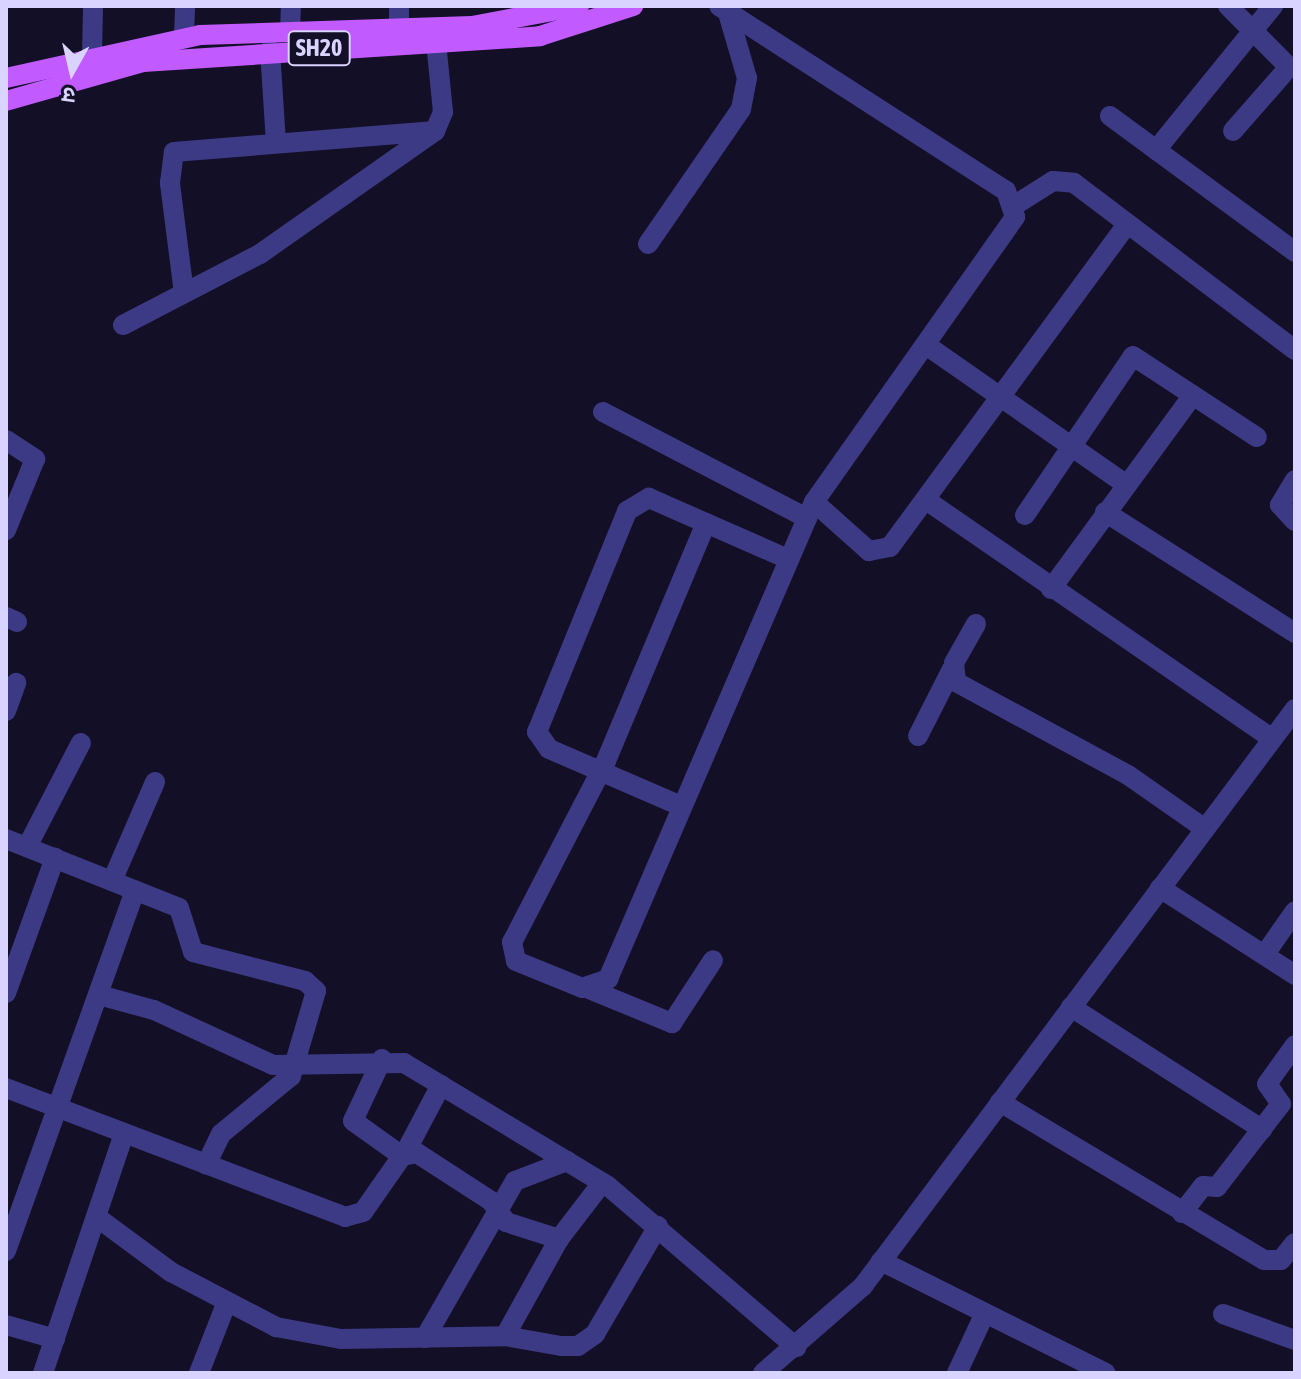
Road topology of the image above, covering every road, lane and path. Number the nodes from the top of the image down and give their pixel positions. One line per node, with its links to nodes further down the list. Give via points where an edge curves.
1 (93, 6): 17 (street)
2 (185, 6): 14 (street)
3 (291, 6): 13 (street)
4 (399, 6): 11 (street)
5 (579, 6): 10 (main road, SH20)
6 (633, 6): 15 (main road, SH20, via 540,36)
7 (1228, 6): 12 (street)
8 (1273, 6): 12 (street)
9 (724, 9): 25 (street, via 1006,191); 27 (street, via 747,78 741,109)
10 (503, 14): 11 (main road, SH20)
11 (399, 28): 13 (main road, SH20)
12 (1253, 28): 22 (street, via 1288,61 1289,72); 24 (street)
13 (290, 32): 14 (main road, SH20)
14 (184, 37): 17 (main road, SH20)
15 (436, 42): 16 (main road, SH20); 21 (street, via 443,112)
16 (270, 50): 19 (main road, SH20, via 143,62); 23 (street)
17 (92, 55): 18 (main road, SH20)
18 (6, 78)
19 (6, 101)
20 (1110, 116): 24 (street)
21 (435, 131): 23 (street); 29 (street, via 269,248)
22 (1233, 131)
23 (276, 143): 29 (street, via 171,155)
24 (1156, 150): 28 (street)
25 (1015, 205): 26 (street, via 1066,180); 31 (street, via 1012,224)
26 (1126, 226): 32 (street); 34 (street)
27 (648, 244)
28 (1295, 252)
29 (184, 293): 30 (street)
30 (123, 325)
31 (926, 345): 34 (street); 42 (street)
32 (1295, 350)
33 (1193, 395): 36 (street); 38 (street, via 1133,356); 40 (street)
34 (1001, 397): 38 (street); 41 (street)
35 (603, 412): 42 (street)
36 (1257, 437)
37 (6, 440): 47 (street, via 35,462)
38 (1070, 445): 40 (street); 44 (street)
39 (1295, 480): 45 (street, via 1280,505)
40 (1125, 484): 43 (street)
41 (926, 500): 42 (street, via 890,547 875,553); 49 (street)
42 (810, 510): 48 (street)
43 (1105, 512): 49 (street); 51 (street)
44 (1025, 515)
45 (1295, 521)
46 (706, 523): 48 (street); 59 (street); 59 (street, via 649,498 627,511 539,721 549,749)
47 (6, 530)
48 (788, 559): 61 (street)
49 (1051, 589): 57 (street)
50 (976, 624): 52 (street)
51 (1295, 633)
52 (952, 669): 56 (street); 62 (street, via 962,687 1128,775)
53 (16, 683): 55 (street)
54 (1295, 709): 57 (street)
55 (6, 711)
56 (918, 736)
57 (1272, 739): 62 (street)
58 (81, 743): 64 (street)
59 (598, 772): 61 (street); 73 (street, via 510,948 516,961)
60 (155, 782): 66 (street)
61 (681, 806): 73 (street, via 608,979)
62 (1205, 829): 67 (street)
63 (6, 839): 64 (street)
64 (27, 847): 65 (street)
65 (55, 858): 66 (street); 74 (street)
66 (112, 881): 68 (street)
67 (1160, 888): 70 (street); 76 (street)
68 (135, 890): 75 (street); 79 (street, via 184,912 193,952 314,987)
69 (1295, 911): 70 (street)
70 (1265, 954): 72 (street)
71 (713, 960): 73 (street, via 672,1023)
72 (1295, 975)
73 (589, 989)
74 (6, 993)
75 (99, 995): 79 (street, via 154,1010 264,1062); 83 (street)
76 (1071, 1007): 82 (street); 84 (street)
77 (1295, 1045): 84 (street, via 1268,1081 1282,1101)
78 (382, 1059): 79 (street); 80 (street, via 404,1063); 86 (street, via 353,1121)
79 (296, 1065): 88 (street, via 281,1090 216,1138)
80 (441, 1085): 86 (street); 87 (street)
81 (6, 1088): 83 (street)
82 (1000, 1102): 91 (street); 97 (street)
83 (60, 1109): 85 (street); 96 (street)
84 (1262, 1129): 91 (street, via 1217,1187 1203,1186)
85 (124, 1134): 88 (street); 92 (street)
86 (404, 1154): 88 (street, via 363,1212 352,1218); 90 (street, via 417,1153)
87 (567, 1161): 89 (street); 90 (street, via 518,1178)
88 (206, 1165)
89 (602, 1183): 93 (street); 94 (street)
90 (498, 1211): 94 (street, via 517,1229); 103 (street)
91 (1182, 1213): 95 (street, via 1272,1262)
92 (98, 1218): 98 (street); 104 (street)
93 (658, 1226): 102 (street, via 588,1342 561,1346); 106 (street)
94 (559, 1239): 102 (street)
95 (1295, 1243)
96 (6, 1251)
97 (881, 1261): 99 (street); 106 (street)
98 (226, 1304): 103 (street, via 307,1335); 109 (street)
99 (985, 1313): 107 (street); 111 (street)
100 (1223, 1314): 105 (street)
101 (6, 1325): 104 (street)
102 (505, 1336): 103 (street)
103 (425, 1338)
104 (55, 1339): 108 (street)
105 (1295, 1340)
106 (796, 1347): 110 (street)
107 (1070, 1365): 112 (street)
108 (43, 1373)
109 (199, 1373)
110 (763, 1373)
111 (957, 1373)
112 (1106, 1373)

